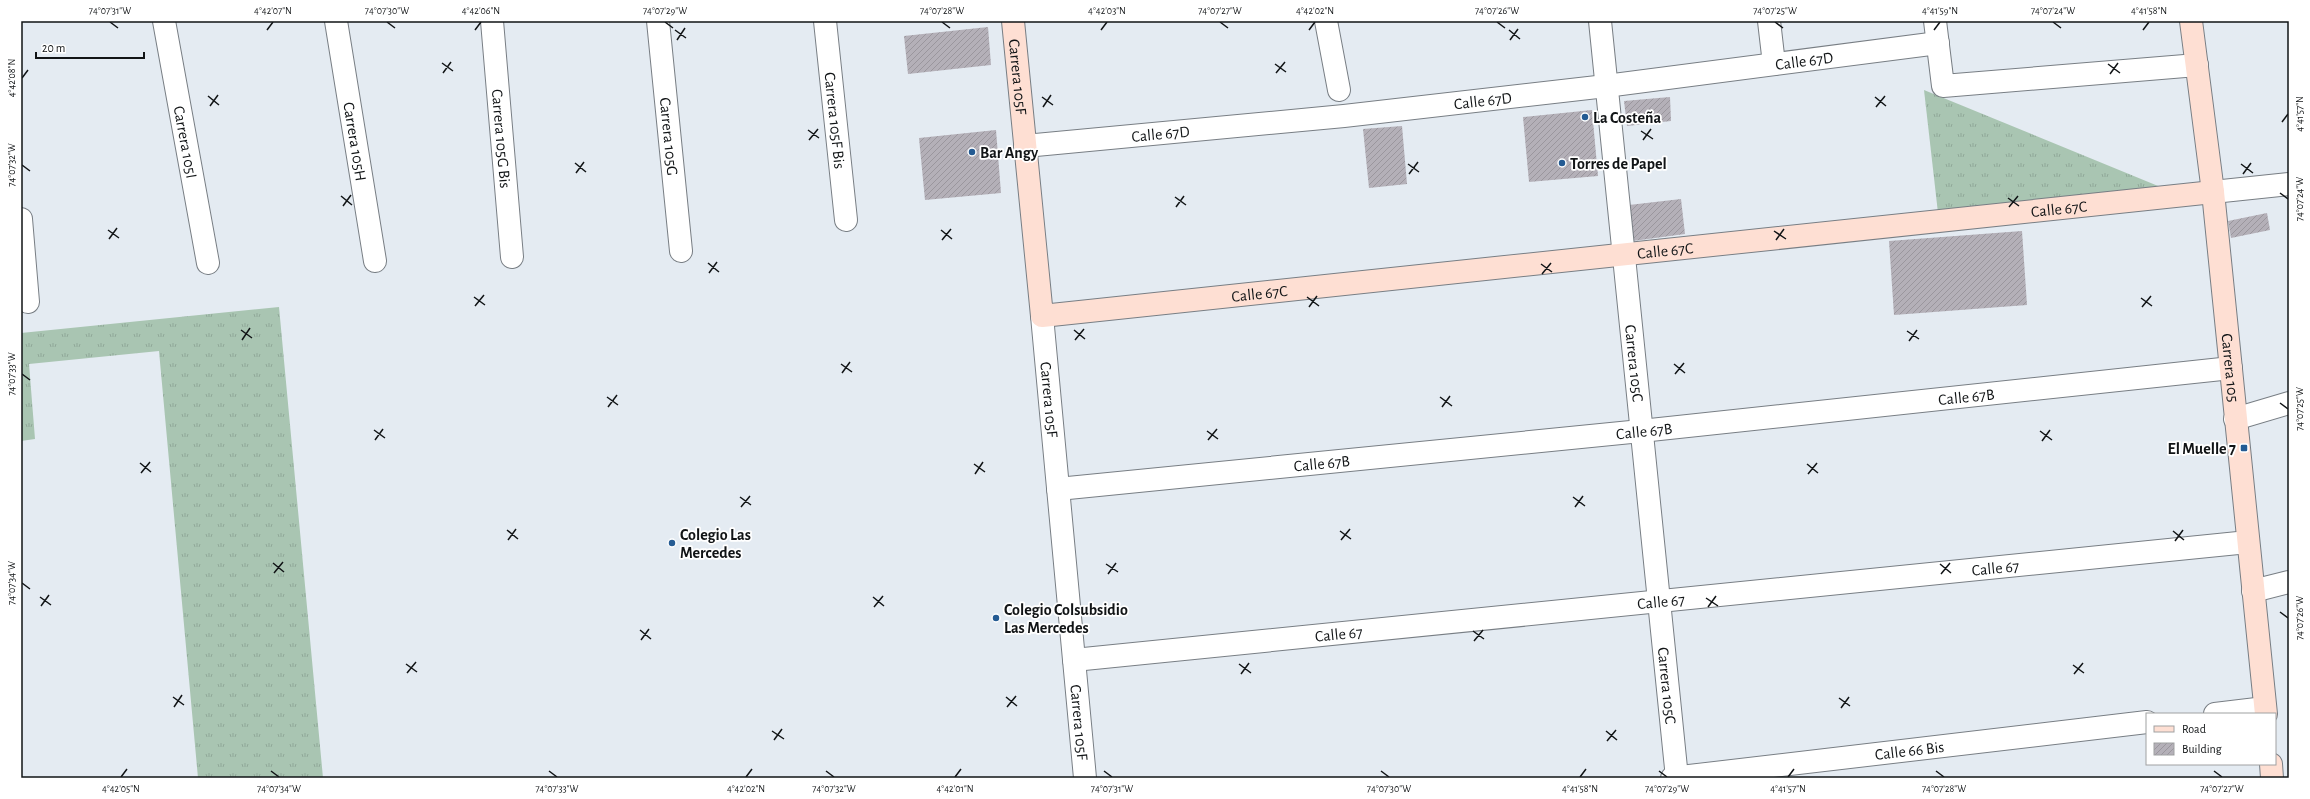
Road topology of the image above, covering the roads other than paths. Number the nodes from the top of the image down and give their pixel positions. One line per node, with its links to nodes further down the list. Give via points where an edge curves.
1 (164, 21): 26 (street, Carrera 105I)
2 (336, 21): 25 (street, Carrera 105H)
3 (492, 21): 24 (street, Carrera 105G Bis)
4 (658, 21): 22 (street, Carrera 105G)
5 (825, 21): 21 (street, Carrera 105F Bis)
6 (1013, 21): 17 (street, Carrera 105F)
7 (1326, 21): 16 (street)
8 (1600, 21): 15 (street, Carrera 105C)
9 (1769, 21): 13 (street)
10 (1936, 21): 12 (street)
11 (2191, 21): 14 (street, Carrera 105)
12 (1938, 43): 13 (street, Calle 67D); 14 (street, via 1943,86)
13 (1774, 64): 15 (street, Calle 67D)
14 (2197, 65): 19 (street, Carrera 105)
15 (1606, 86): 17 (street, Calle 67D, via 1344,116); 23 (street, Carrera 105C)
16 (1339, 90)
17 (1026, 146): 28 (street, Carrera 105F)
18 (2289, 184): 19 (street, Calle 67C)
19 (2213, 192): 23 (street, Calle 67C); 29 (street, Carrera 105)
20 (21, 219): 27 (street)
21 (846, 220)
22 (681, 251)
23 (1623, 255): 28 (street, Calle 67C); 32 (street, Carrera 105C)
24 (512, 257)
25 (375, 261)
26 (208, 263)
27 (28, 302)
28 (1042, 316): 33 (street, Carrera 105F)
29 (2231, 368): 31 (street, Carrera 105); 32 (street, Calle 67B)
30 (2289, 403): 31 (street)
31 (2235, 418): 34 (street, Carrera 105)
32 (1642, 431): 33 (street, Calle 67B); 37 (street, Carrera 105C)
33 (1058, 489): 38 (street, Carrera 105F)
34 (2248, 542): 36 (street, Carrera 105); 37 (street, Calle 67)
35 (2289, 582): 36 (street)
36 (2253, 591): 39 (street, Carrera 105)
37 (1659, 600): 38 (street, Calle 67); 45 (street, Carrera 105C)
38 (1074, 660): 43 (street, Carrera 105F)
39 (2265, 711): 40 (street)
40 (2231, 713)
41 (2146, 722): 45 (street, Calle 66 Bis)
42 (2271, 765): 46 (street)
43 (1085, 778)
44 (1672, 778): 45 (street, Calle 66 Bis)
45 (1677, 778)
46 (2272, 778)

